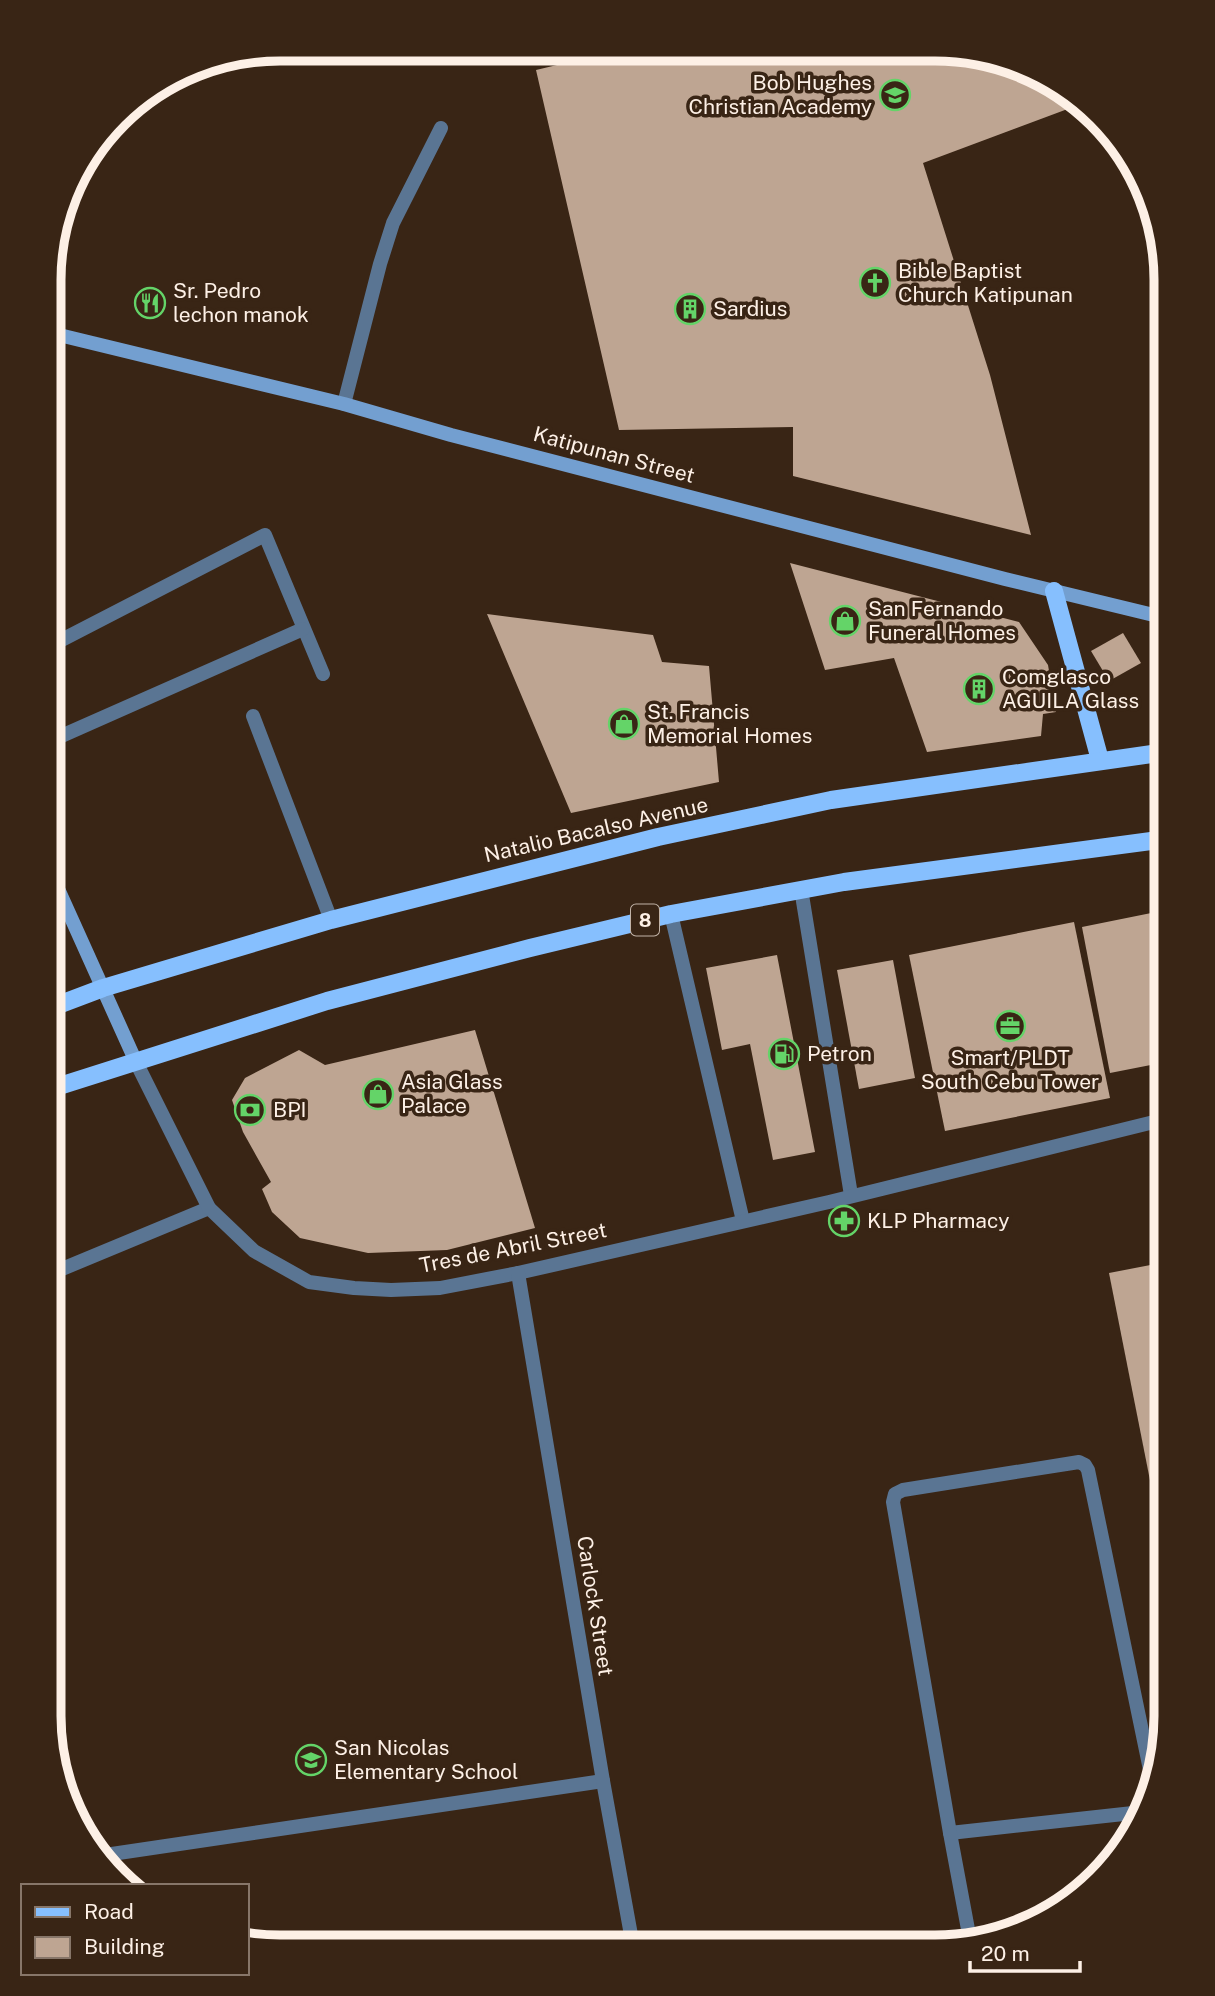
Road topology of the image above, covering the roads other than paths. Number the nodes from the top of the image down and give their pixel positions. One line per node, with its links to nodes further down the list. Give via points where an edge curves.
1 (441, 128): 3 (street, via 393,223)
2 (61, 335): 3 (main road, Katipunan Street)
3 (344, 404): 4 (main road, Katipunan Street)
4 (1054, 590): 5 (main road, Katipunan Street); 12 (main road)
5 (1154, 615)
6 (303, 629): 7 (street, via 265,535); 8 (street); 10 (street)
7 (61, 640)
8 (323, 674)
9 (253, 716): 17 (street)
10 (61, 736)
11 (1154, 753): 12 (main road, Natalio Bacalso Avenue)
12 (1100, 760): 17 (main road, Natalio Bacalso Avenue, via 831,800 658,837)
13 (1154, 841): 14 (main road, 8)
14 (801, 889): 16 (main road, 8); 23 (street)
15 (61, 896): 18 (main road, Tres de Abril Street)
16 (671, 914): 20 (main road, 8, via 327,1001); 25 (street)
17 (331, 920): 18 (main road, Natalio Bacalso Avenue)
18 (103, 988): 19 (main road, Natalio Bacalso Avenue); 20 (main road, Tres de Abril Street)
19 (61, 1003)
20 (136, 1062): 21 (main road, 8); 24 (street, Tres de Abril Street)
21 (61, 1086)
22 (1153, 1122): 23 (street, Tres de Abril Street)
23 (851, 1195): 25 (street, Tres de Abril Street)
24 (209, 1208): 26 (street); 27 (street, Tres de Abril Street, via 254,1251 309,1282 367,1289 428,1288)
25 (743, 1220): 27 (street, Tres de Abril Street)
26 (61, 1269)
27 (518, 1273): 29 (street, Carlock Street)
28 (1149, 1763): 31 (street, via 1085,1465 1079,1462 903,1490 895,1494 893,1502)
29 (603, 1781): 32 (street); 34 (street, Carlock Street)
30 (1130, 1813): 31 (street)
31 (950, 1833): 33 (street)
32 (110, 1854)
33 (969, 1932)
34 (631, 1935)

